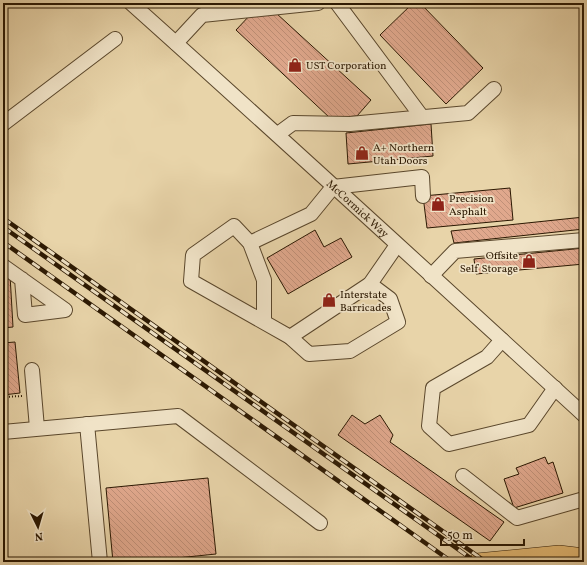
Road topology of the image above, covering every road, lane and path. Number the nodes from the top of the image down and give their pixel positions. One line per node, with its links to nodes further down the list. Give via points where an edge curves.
1 (318, 3): 5 (street, via 202,15)
2 (337, 3): 7 (street)
3 (138, 5): 5 (street, McCormick Way)
4 (115, 39): 8 (street)
5 (176, 43): 9 (street, McCormick Way)
6 (494, 89): 7 (street, via 468,113)
7 (422, 117): 9 (street, via 350,124 292,123)
8 (3, 124)
9 (278, 134): 10 (street, McCormick Way)
10 (334, 187): 11 (street, via 422,177); 13 (street, via 311,214); 14 (street, McCormick Way)
11 (423, 196)
12 (584, 240): 16 (street, via 455,251)
13 (250, 243): 19 (street, via 264,280); 19 (street, via 234,226 193,255 191,281)
14 (397, 245): 16 (street, McCormick Way); 18 (street)
15 (3, 266): 17 (street)
16 (431, 276): 21 (street, McCormick Way)
17 (22, 279)
18 (370, 284): 20 (street); 20 (street, via 390,299 398,322 350,351 309,354)
19 (264, 322): 20 (street)
20 (290, 337)
21 (502, 340): 23 (street, McCormick Way); 23 (street, via 487,357 433,388 429,426 449,444 529,425)
22 (32, 370): 28 (street)
23 (555, 388): 26 (street, McCormick Way)
24 (24, 396): 25 (path)
25 (3, 398)
26 (584, 415)
27 (87, 424): 28 (street); 32 (street, via 178,416); 34 (street)
28 (37, 428): 29 (street)
29 (3, 432)
30 (463, 476): 31 (street, via 517,518)
31 (584, 499)
32 (320, 523)
33 (584, 557): 35 (main road, via 559,554)
34 (100, 562)
35 (477, 562)

